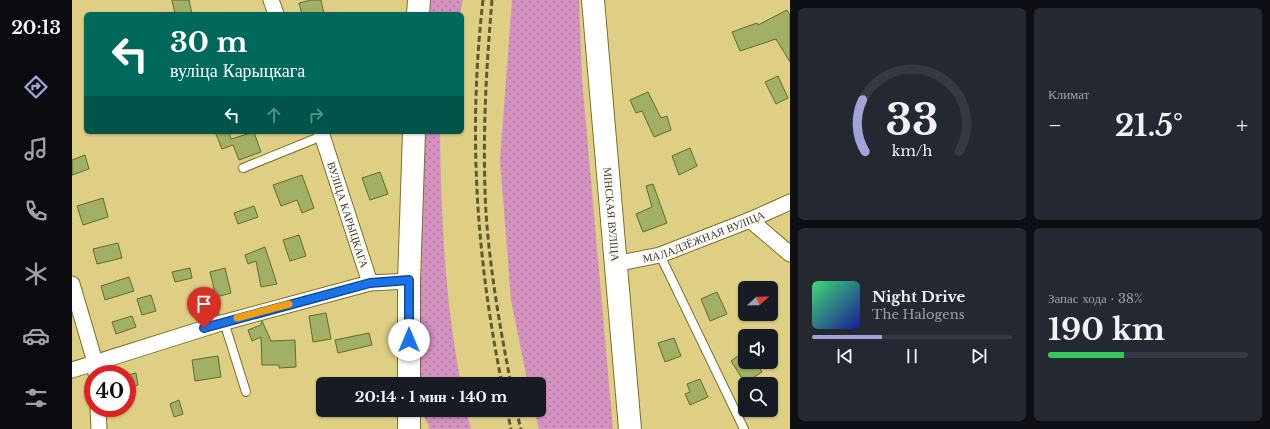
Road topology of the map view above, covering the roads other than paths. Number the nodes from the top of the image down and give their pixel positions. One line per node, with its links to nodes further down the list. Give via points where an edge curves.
1 (271, 0): 4 (street)
2 (419, 0): 5 (street)
3 (593, 0): 13 (street, МІНСКАЯ ВУЛІЦА)
4 (275, 12)
5 (418, 12)
6 (322, 134): 8 (lane); 15 (street, ВУЛІЦА КАРЫЦКАГА)
7 (414, 134): 14 (street)
8 (243, 168)
9 (790, 202): 10 (street, МАЛАДЗЁЖНАЯ ВУЛІЦА)
10 (750, 220): 11 (street); 12 (street, МАЛАДЗЁЖНАЯ ВУЛІЦА)
11 (790, 254)
12 (660, 255): 13 (street, МАЛАДЗЁЖНАЯ ВУЛІЦА); 29 (lane)
13 (615, 264): 28 (street, МІНСКАЯ ВУЛІЦА)
14 (409, 280): 15 (street, ВУЛІЦА КАРЫЦКАГА); 22 (street)
15 (370, 283): 17 (street)
16 (72, 284): 18 (street)
17 (224, 322): 19 (street); 23 (lane)
18 (94, 365)
19 (103, 365)
20 (84, 369): 21 (street)
21 (72, 370)
22 (409, 377)
23 (246, 392)
24 (98, 417): 26 (street)
25 (409, 417): 27 (street)
26 (99, 429)
27 (409, 429)
28 (630, 429)
29 (744, 429)

